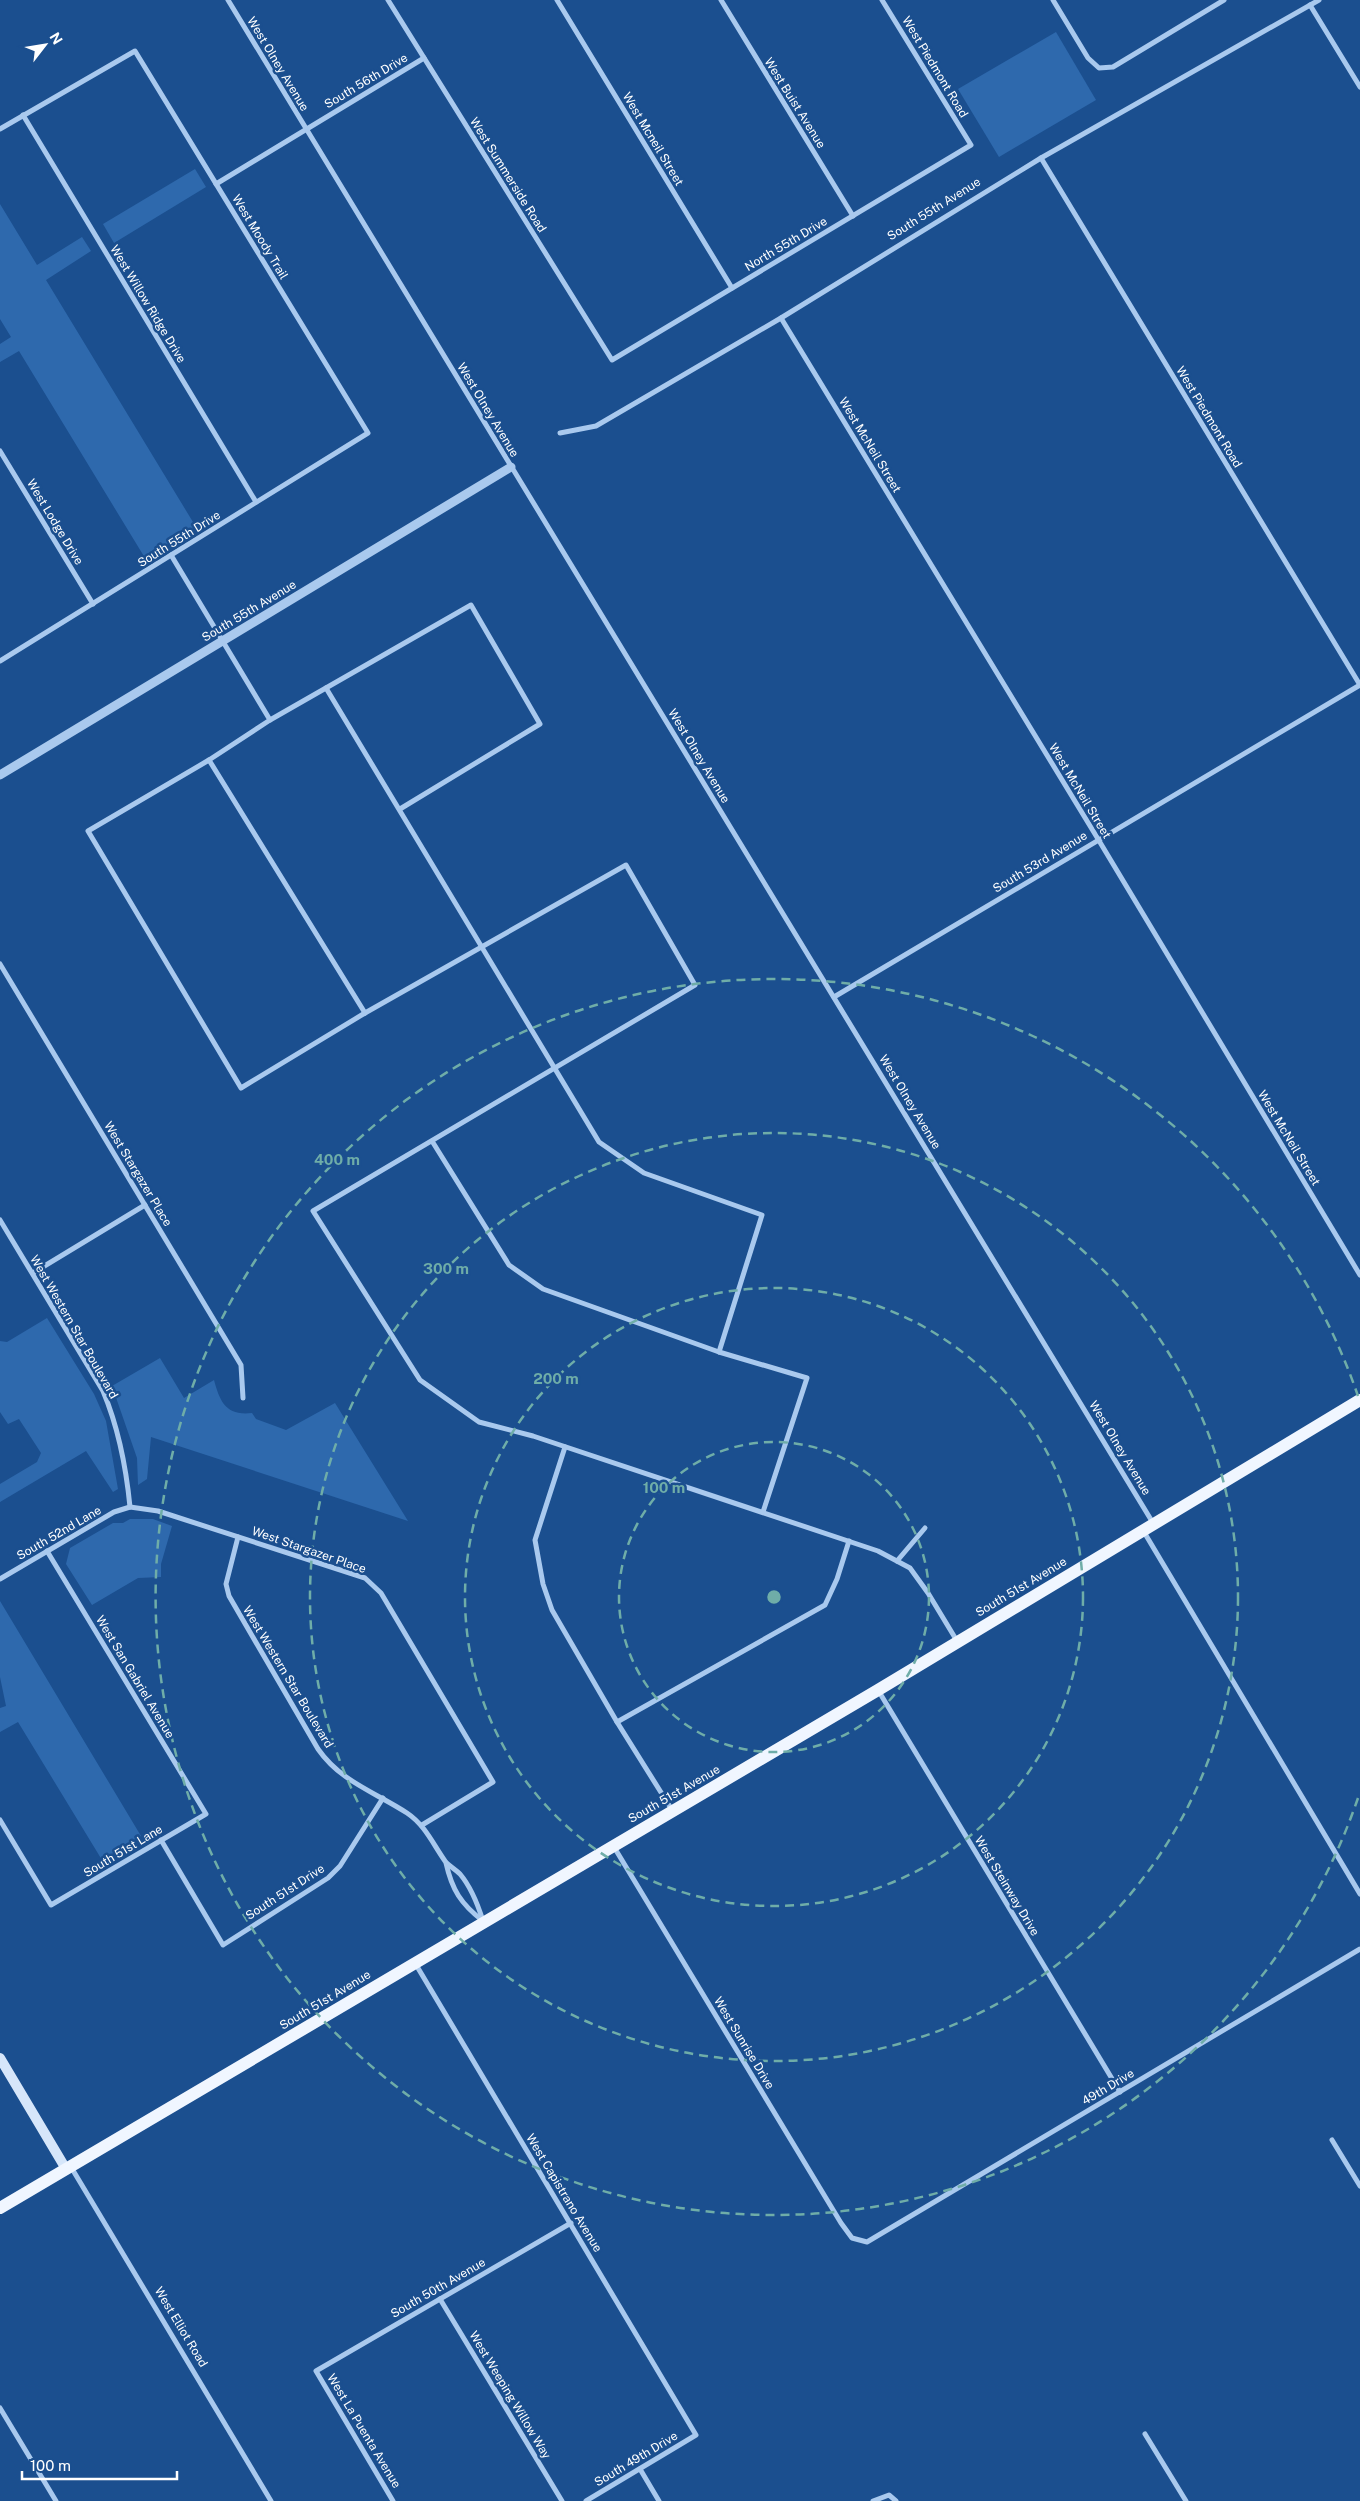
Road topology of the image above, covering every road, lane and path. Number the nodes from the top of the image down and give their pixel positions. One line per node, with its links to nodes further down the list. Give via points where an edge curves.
1 (228, 0): 14 (street, West Olney Avenue)
2 (388, 0): 10 (street, West Summerside Road)
3 (557, 0): 19 (street, West Mcneil Street)
4 (720, 0): 18 (street, West Buist Avenue)
5 (882, 0): 15 (street, West Piedmont Road)
6 (1053, 0): 7 (street, via 1088,58 1099,68 1113,67)
7 (1222, 0)
8 (1319, 0): 9 (street, South 55th Avenue)
9 (1310, 6): 11 (street); 16 (street, South 55th Avenue)
10 (424, 58): 14 (street, South 56th Drive); 21 (street, West Summerside Road)
11 (1360, 87)
12 (23, 116): 13 (street); 17 (street, West Moody Trail, via 135,51); 26 (street, West Willow Ridge Drive)
13 (0, 129)
14 (306, 130): 17 (street, South 56th Drive); 25 (street, West Olney Avenue)
15 (971, 145): 18 (street, North 55th Drive)
16 (1040, 158): 20 (street, South 55th Avenue); 31 (street, West Piedmont Road)
17 (216, 184): 23 (street, West Moody Trail)
18 (853, 216): 19 (street, North 55th Drive)
19 (732, 288): 21 (street, North 55th Drive)
20 (781, 318): 22 (street, South 55th Avenue, via 596,426); 37 (street, West McNeil Street)
21 (612, 360)
22 (560, 432)
23 (368, 433): 26 (street, South 55th Drive)
24 (0, 451): 28 (street, West Lodge Drive)
25 (511, 467): 29 (street, South 55th Avenue); 40 (street, West Olney Avenue)
26 (256, 502): 27 (street, South 55th Drive)
27 (171, 555): 28 (street, South 55th Drive); 29 (street)
28 (93, 604): 30 (street, South 55th Drive)
29 (223, 642): 33 (street); 35 (street, South 55th Avenue)
30 (0, 662)
31 (1360, 685): 37 (street, South 53rd Avenue)
32 (326, 688): 33 (street); 36 (street); 36 (street, via 471,605 540,724)
33 (270, 720): 34 (street)
34 (209, 760): 41 (street); 41 (street, via 88,831 241,1088)
35 (0, 774)
36 (400, 809): 38 (street)
37 (1098, 839): 40 (street, South 53rd Avenue); 47 (street, West McNeil Street)
38 (481, 947): 41 (street); 42 (street); 42 (street, via 626,865 695,985)
39 (0, 964): 44 (street, West Stargazer Place)
40 (834, 997): 54 (street, West Olney Avenue)
41 (365, 1013)
42 (555, 1068): 43 (street); 48 (street, via 599,1142 644,1173 762,1215)
43 (432, 1140): 48 (street, via 509,1265 543,1289); 51 (street, via 313,1211 420,1380 479,1422)
44 (145, 1205): 46 (street); 49 (street, West Stargazer Place, via 241,1365)
45 (0, 1220): 46 (street, West Western Star Boulevard)
46 (33, 1273): 52 (street, West Western Star Boulevard, via 103,1391 122,1452)
47 (1360, 1276)
48 (719, 1352): 53 (street, via 807,1378)
49 (243, 1398)
50 (1360, 1400): 54 (main road, South 51st Avenue)
51 (565, 1447): 53 (street); 63 (street, via 535,1540 543,1584 552,1610)
52 (130, 1507): 56 (street, West Stargazer Place, via 158,1511); 58 (street, South 52nd Lane, via 114,1512)
53 (764, 1512): 57 (street)
54 (1148, 1526): 61 (main road, South 51st Avenue); 72 (street, West Olney Avenue)
55 (924, 1528): 59 (street)
56 (238, 1537): 64 (street, West Western Star Boulevard, via 226,1584 242,1618 328,1763 344,1777); 68 (street, West Stargazer Place, via 365,1578 381,1593 492,1782)
57 (849, 1541): 59 (street); 63 (street, via 825,1605)
58 (47, 1551): 60 (street, South 52nd Lane); 66 (street, West San Gabriel Avenue)
59 (897, 1561): 61 (street, via 910,1568)
60 (0, 1579)
61 (958, 1641): 62 (main road, South 51st Avenue)
62 (878, 1690): 65 (main road, South 51st Avenue); 77 (street, West Steinway Drive)
63 (617, 1722): 65 (street)
64 (383, 1798): 68 (street, West Western Star Boulevard); 69 (street, South 51st Drive, via 340,1866 328,1878 223,1944)
65 (672, 1811): 70 (main road, South 51st Avenue)
66 (206, 1814): 69 (street, South 51st Lane)
67 (0, 1820): 69 (street, South 51st Lane, via 51,1905)
68 (422, 1825): 71 (street, West Western Star Boulevard)
69 (161, 1840)
70 (613, 1845): 73 (main road, South 51st Avenue); 83 (street, West Sunrise Drive, via 841,2223 852,2238)
71 (446, 1862): 73 (street, West Western Star Boulevard, via 460,1874 476,1899); 73 (street, West Western Star Boulevard, via 450,1879 462,1902)
72 (1360, 1894)
73 (484, 1922): 75 (main road, South 51st Avenue)
74 (1360, 1949): 77 (street, 49th Drive)
75 (415, 1962): 79 (main road, South 51st Avenue); 82 (street, West Capistrano Avenue)
76 (0, 2058): 79 (main road, West Elliot Road)
77 (1120, 2092): 83 (street, 49th Drive)
78 (1332, 2140): 80 (street)
79 (68, 2167): 81 (main road, South 51st Avenue); 91 (street, West Elliot Road)
80 (1360, 2186)
81 (0, 2208)
82 (571, 2223): 84 (street, South 50th Avenue); 88 (street, West Capistrano Avenue)
83 (866, 2242)
84 (440, 2299): 85 (street, South 50th Avenue); 93 (street, West Weeping Willow Way)
85 (316, 2371): 92 (street, West La Puenta Avenue)
86 (0, 2408): 90 (street)
87 (1146, 2434): 98 (street)
88 (696, 2435): 89 (street, South 49th Drive)
89 (640, 2469): 94 (street, South 49th Drive); 95 (street)
90 (56, 2501)
91 (271, 2501)
92 (394, 2501)
93 (562, 2501)
94 (586, 2501)
95 (659, 2501)
96 (873, 2501): 97 (street, via 889,2495)
97 (896, 2501)
98 (1186, 2501)

